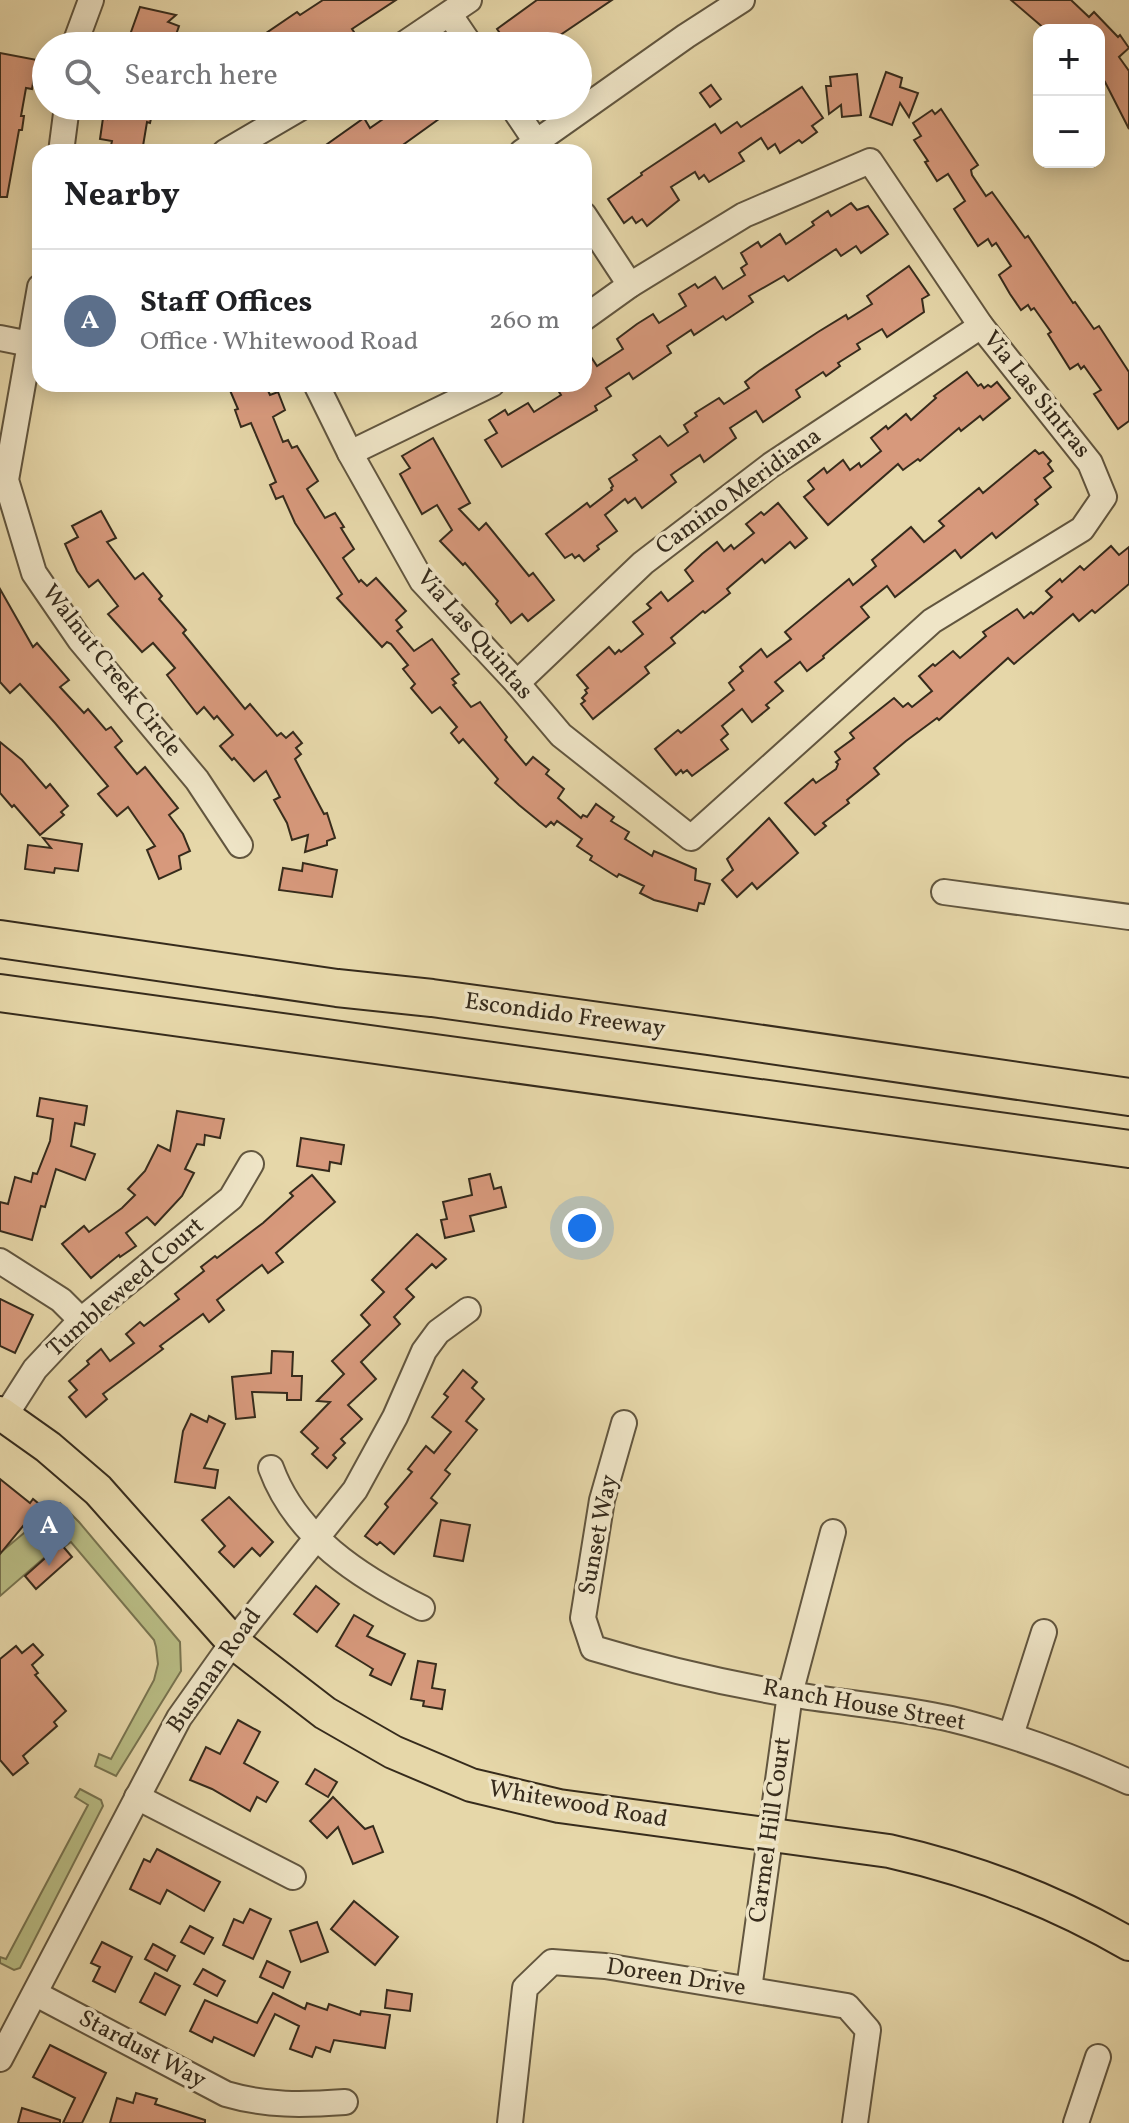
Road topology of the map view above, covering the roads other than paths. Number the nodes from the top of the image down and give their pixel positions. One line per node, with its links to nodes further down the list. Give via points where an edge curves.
1 (91, 0): 4 (street)
2 (742, 0): 7 (street)
3 (459, 8): 5 (street); 6 (street)
4 (79, 32)
5 (422, 32)
6 (467, 32)
7 (592, 106)
8 (65, 120): 12 (street)
9 (280, 120): 13 (street)
10 (519, 120): 14 (street)
11 (573, 120): 15 (street)
12 (62, 144)
13 (239, 144)
14 (531, 144)
15 (541, 144)
16 (592, 227): 17 (street)
17 (630, 285): 18 (street); 19 (street, Via Las Sintras, via 744,215 870,161)
18 (592, 312)
19 (981, 326): 27 (street, Camino Meridiana, via 771,465 643,563); 28 (street, Via Las Sintras, via 1090,463 1104,497 1082,529 932,621)
20 (0, 338): 21 (street)
21 (32, 344)
22 (32, 358): 26 (street, Walnut Creek Circle)
23 (320, 392): 25 (street, Via Las Quintas)
24 (476, 392): 25 (street)
25 (350, 453): 27 (street, Via Las Quintas, via 422,581)
26 (3, 480): 29 (street, Walnut Creek Circle, via 34,573 80,640 197,780)
27 (517, 683): 28 (street, Via Las Quintas, via 561,735)
28 (691, 838)
29 (240, 845)
30 (944, 892): 31 (street)
31 (1129, 917)
32 (0, 939): 34 (highway, Escondido Freeway)
33 (0, 993): 35 (highway)
34 (1129, 1097)
35 (1129, 1149)
36 (251, 1164): 39 (street, Tumbleweed Court, via 231,1198)
37 (0, 1261): 39 (street, via 61,1300)
38 (468, 1310): 44 (street, Busman Road, via 438,1332 424,1351 373,1460)
39 (81, 1320): 40 (street, Tumbleweed Court, via 35,1369)
40 (2, 1415): 47 (main road, Whitewood Road, via 98,1490)
41 (624, 1423): 48 (street, Sunset Way, via 602,1500 583,1618)
42 (271, 1468): 44 (street, via 280,1493)
43 (833, 1532): 49 (street, Carmel Hill Court)
44 (316, 1539): 45 (street, via 384,1589); 47 (street, Busman Road)
45 (422, 1608)
46 (1044, 1632): 50 (street)
47 (233, 1642): 52 (street, Busman Road, via 179,1718); 53 (main road, Whitewood Road, via 355,1733 471,1785 559,1806)
48 (593, 1648): 49 (street, Ranch House Street)
49 (790, 1694): 50 (street, Ranch House Street, via 897,1709); 53 (street, Carmel Hill Court)
50 (1011, 1735): 51 (street, Ranch House Street)
51 (1129, 1782)
52 (137, 1797): 54 (street); 57 (street, Busman Road)
53 (771, 1835): 55 (main road, Whitewood Road, via 942,1863 1043,1899); 56 (street, Carmel Hill Court)
54 (293, 1877)
55 (1129, 1944)
56 (749, 1989): 61 (street, Doreen Drive, via 552,1962 525,1988); 62 (street, Doreen Drive, via 847,2006 868,2030)
57 (36, 1994): 59 (street, Busman Road); 60 (street, Stardust Way, via 226,2094 294,2106)
58 (1098, 2057): 63 (street)
59 (0, 2059)
60 (345, 2102)
61 (510, 2123)
62 (855, 2123)
63 (1076, 2123)

